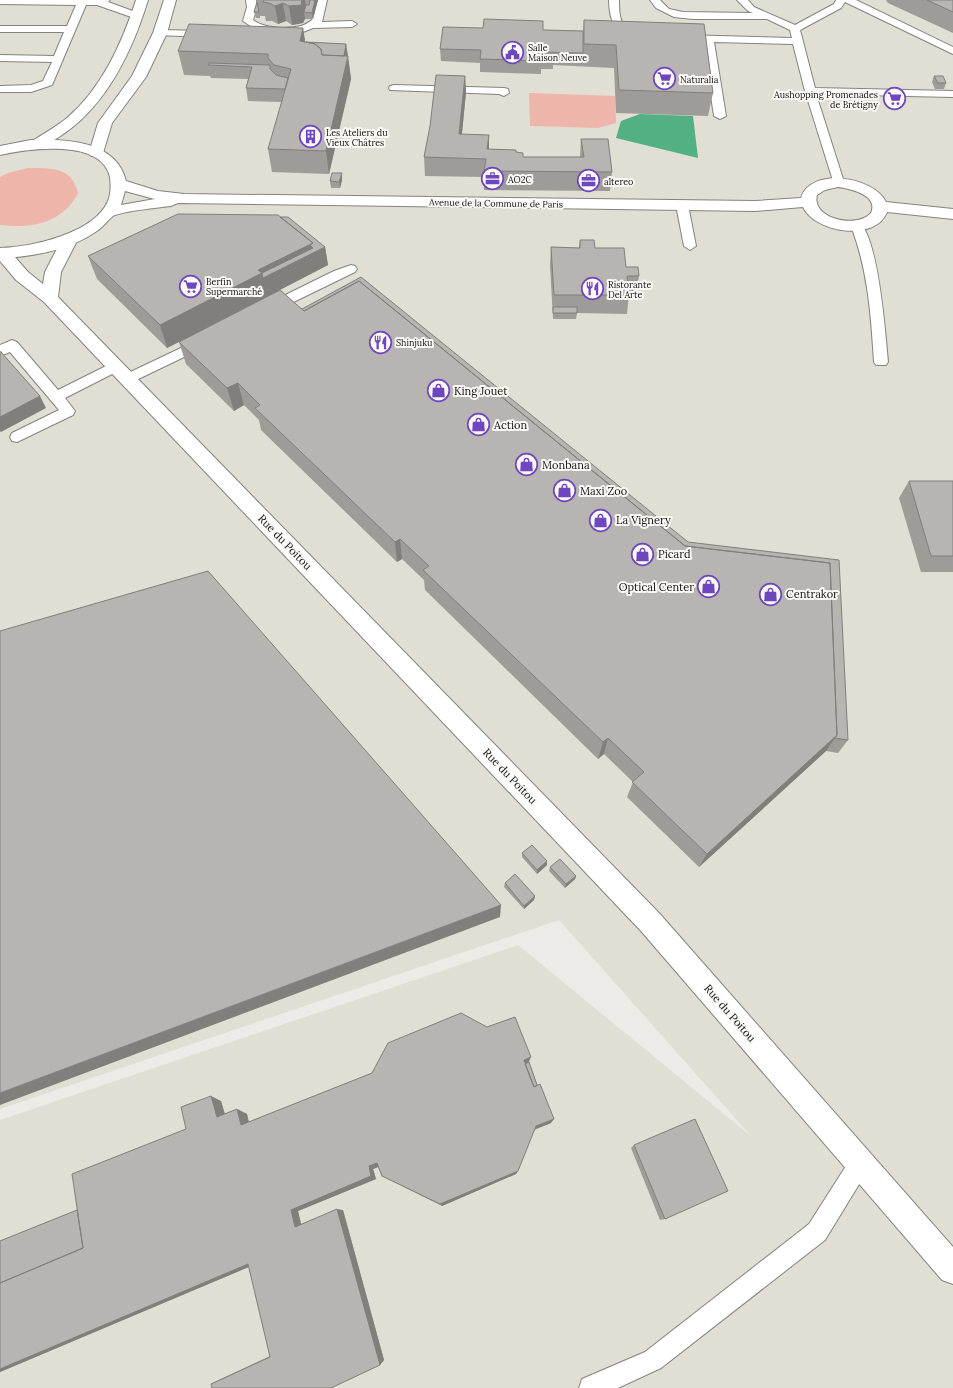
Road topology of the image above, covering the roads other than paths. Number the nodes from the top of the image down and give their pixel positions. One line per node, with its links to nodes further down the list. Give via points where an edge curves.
1 (142, 0): 14 (street)
2 (170, 0): 21 (street)
3 (251, 0): 17 (lane, via 248,21 252,25 291,29)
4 (322, 0): 17 (lane, via 317,21)
5 (614, 0): 23 (lane, via 615,18 622,31 631,36)
6 (655, 0): 13 (lane, via 660,7 676,14)
7 (742, 0): 13 (lane, via 737,9); 15 (lane, via 751,10)
8 (841, 0): 20 (lane, via 838,6)
9 (848, 0): 27 (lane)
10 (82, 1): 11 (lane); 12 (lane); 19 (lane)
11 (102, 1): 14 (lane)
12 (0, 2)
13 (719, 15): 15 (lane)
14 (137, 16): 36 (street, via 131,34 109,76 77,117)
15 (765, 16): 20 (lane, via 784,22)
16 (352, 24): 17 (lane)
17 (311, 25)
18 (0, 29): 19 (lane)
19 (72, 29): 29 (lane)
20 (795, 29): 26 (lane)
21 (160, 33): 22 (lane); 38 (street, via 139,77 105,124)
22 (220, 35)
23 (646, 37)
24 (669, 38): 25 (lane)
25 (708, 39): 26 (lane); 35 (lane, via 719,76)
26 (797, 41): 32 (lane)
27 (953, 51)
28 (0, 58): 29 (lane)
29 (59, 59): 31 (lane, via 48,84 39,88)
30 (394, 88): 33 (lane)
31 (0, 89)
32 (810, 91): 34 (lane); 39 (lane)
33 (504, 93)
34 (953, 94)
35 (720, 116)
36 (39, 143): 37 (street); 38 (street, via 79,147)
37 (0, 151)
38 (96, 153): 40 (street, via 117,172)
39 (838, 182): 42 (street, via 815,188 808,194); 44 (street, via 866,190 876,197)
40 (120, 184): 41 (street, Avenue de la Commune de Paris, via 156,195); 45 (street, via 117,198)
41 (184, 199): 43 (street, Avenue de la Commune de Paris); 45 (street, Avenue de la Commune de Paris)
42 (807, 202): 43 (street, Avenue de la Commune de Paris, via 755,206); 47 (street, via 812,212 824,220 840,226)
43 (682, 205): 49 (lane)
44 (880, 206): 46 (street); 47 (street, via 880,213 875,219)
45 (109, 212): 48 (street, via 92,227)
46 (953, 214)
47 (856, 226): 56 (lane, via 863,240 874,286)
48 (70, 239): 50 (street, via 36,250); 52 (street, via 53,272)
49 (690, 246)
50 (1, 253): 52 (street, Rue du Poitou, via 22,276)
51 (351, 269): 53 (lane)
52 (50, 298): 57 (street, Rue du Poitou)
53 (259, 314)
54 (217, 336): 57 (lane)
55 (0, 351): 58 (lane, via 12,345)
56 (881, 362)
57 (121, 373): 58 (lane); 60 (street, Rue du Poitou, via 650,922)
58 (56, 397): 59 (lane, via 68,411)
59 (17, 437)
60 (862, 1163): 61 (street, Rue du Poitou); 62 (lane, via 816,1232 653,1360)
61 (953, 1269)
62 (591, 1388)

